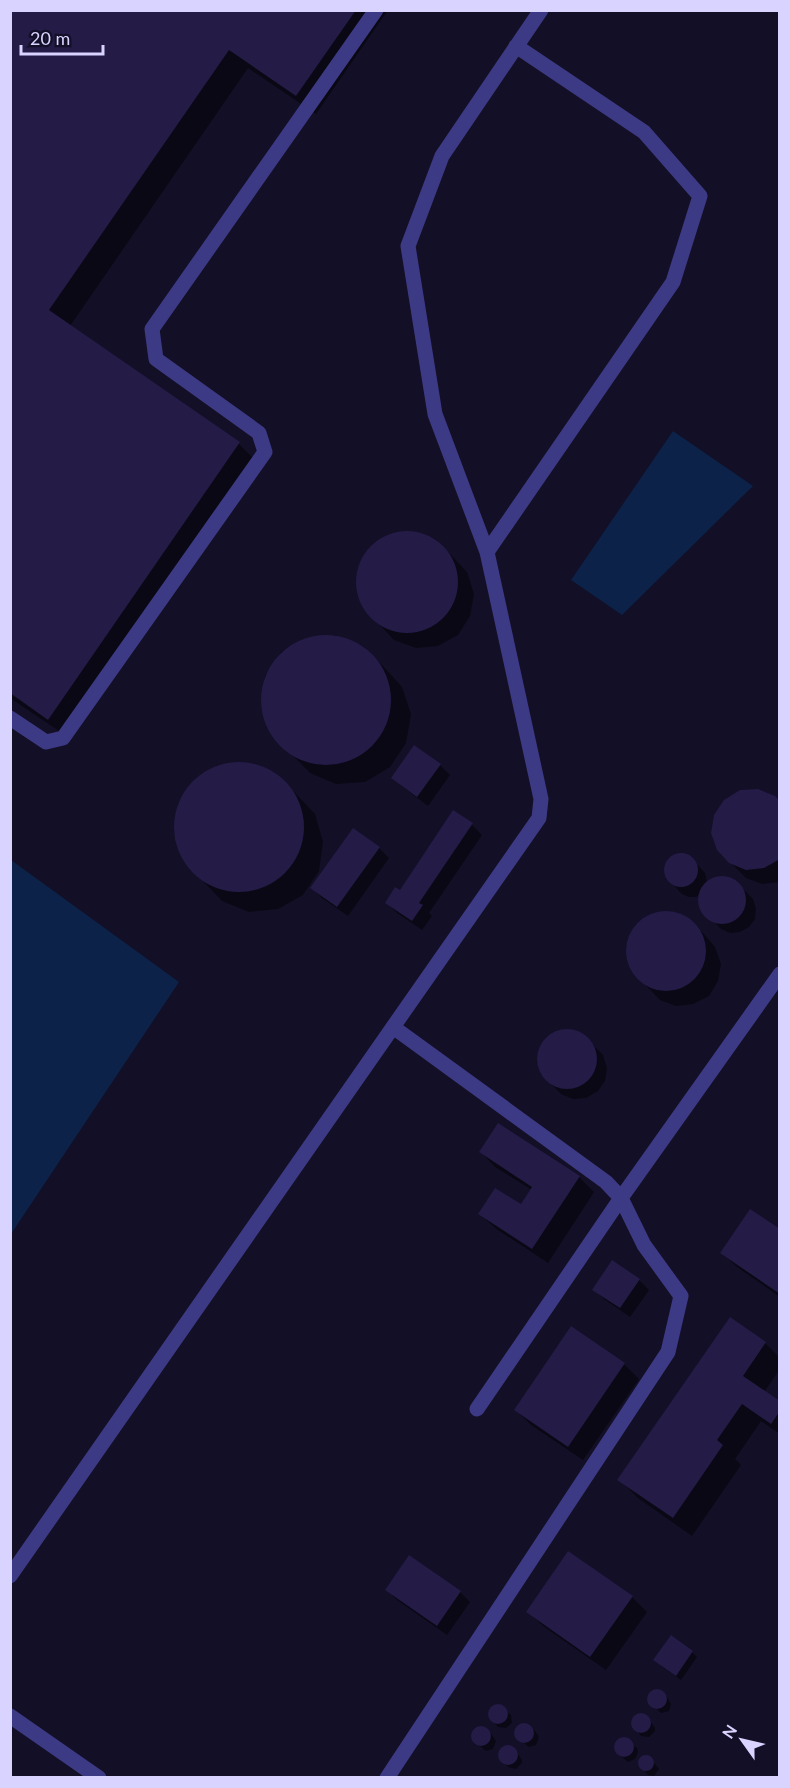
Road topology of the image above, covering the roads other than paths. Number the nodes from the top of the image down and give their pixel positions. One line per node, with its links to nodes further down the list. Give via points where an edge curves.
1 (376, 10): 5 (lane, via 153,329 156,359 259,433 265,452 63,738 46,742)
2 (541, 10): 3 (lane)
3 (516, 46): 4 (lane, via 442,156 408,246 435,414); 4 (lane, via 644,132 700,196 673,282)
4 (487, 552): 7 (lane, via 541,799 539,818)
5 (10, 718)
6 (780, 974): 8 (lane)
7 (393, 1027): 8 (lane, via 606,1182); 10 (lane)
8 (621, 1198): 9 (lane); 13 (lane, via 644,1245 681,1296 668,1352)
9 (477, 1409)
10 (10, 1576)
11 (10, 1716): 12 (lane)
12 (99, 1778)
13 (387, 1778)

